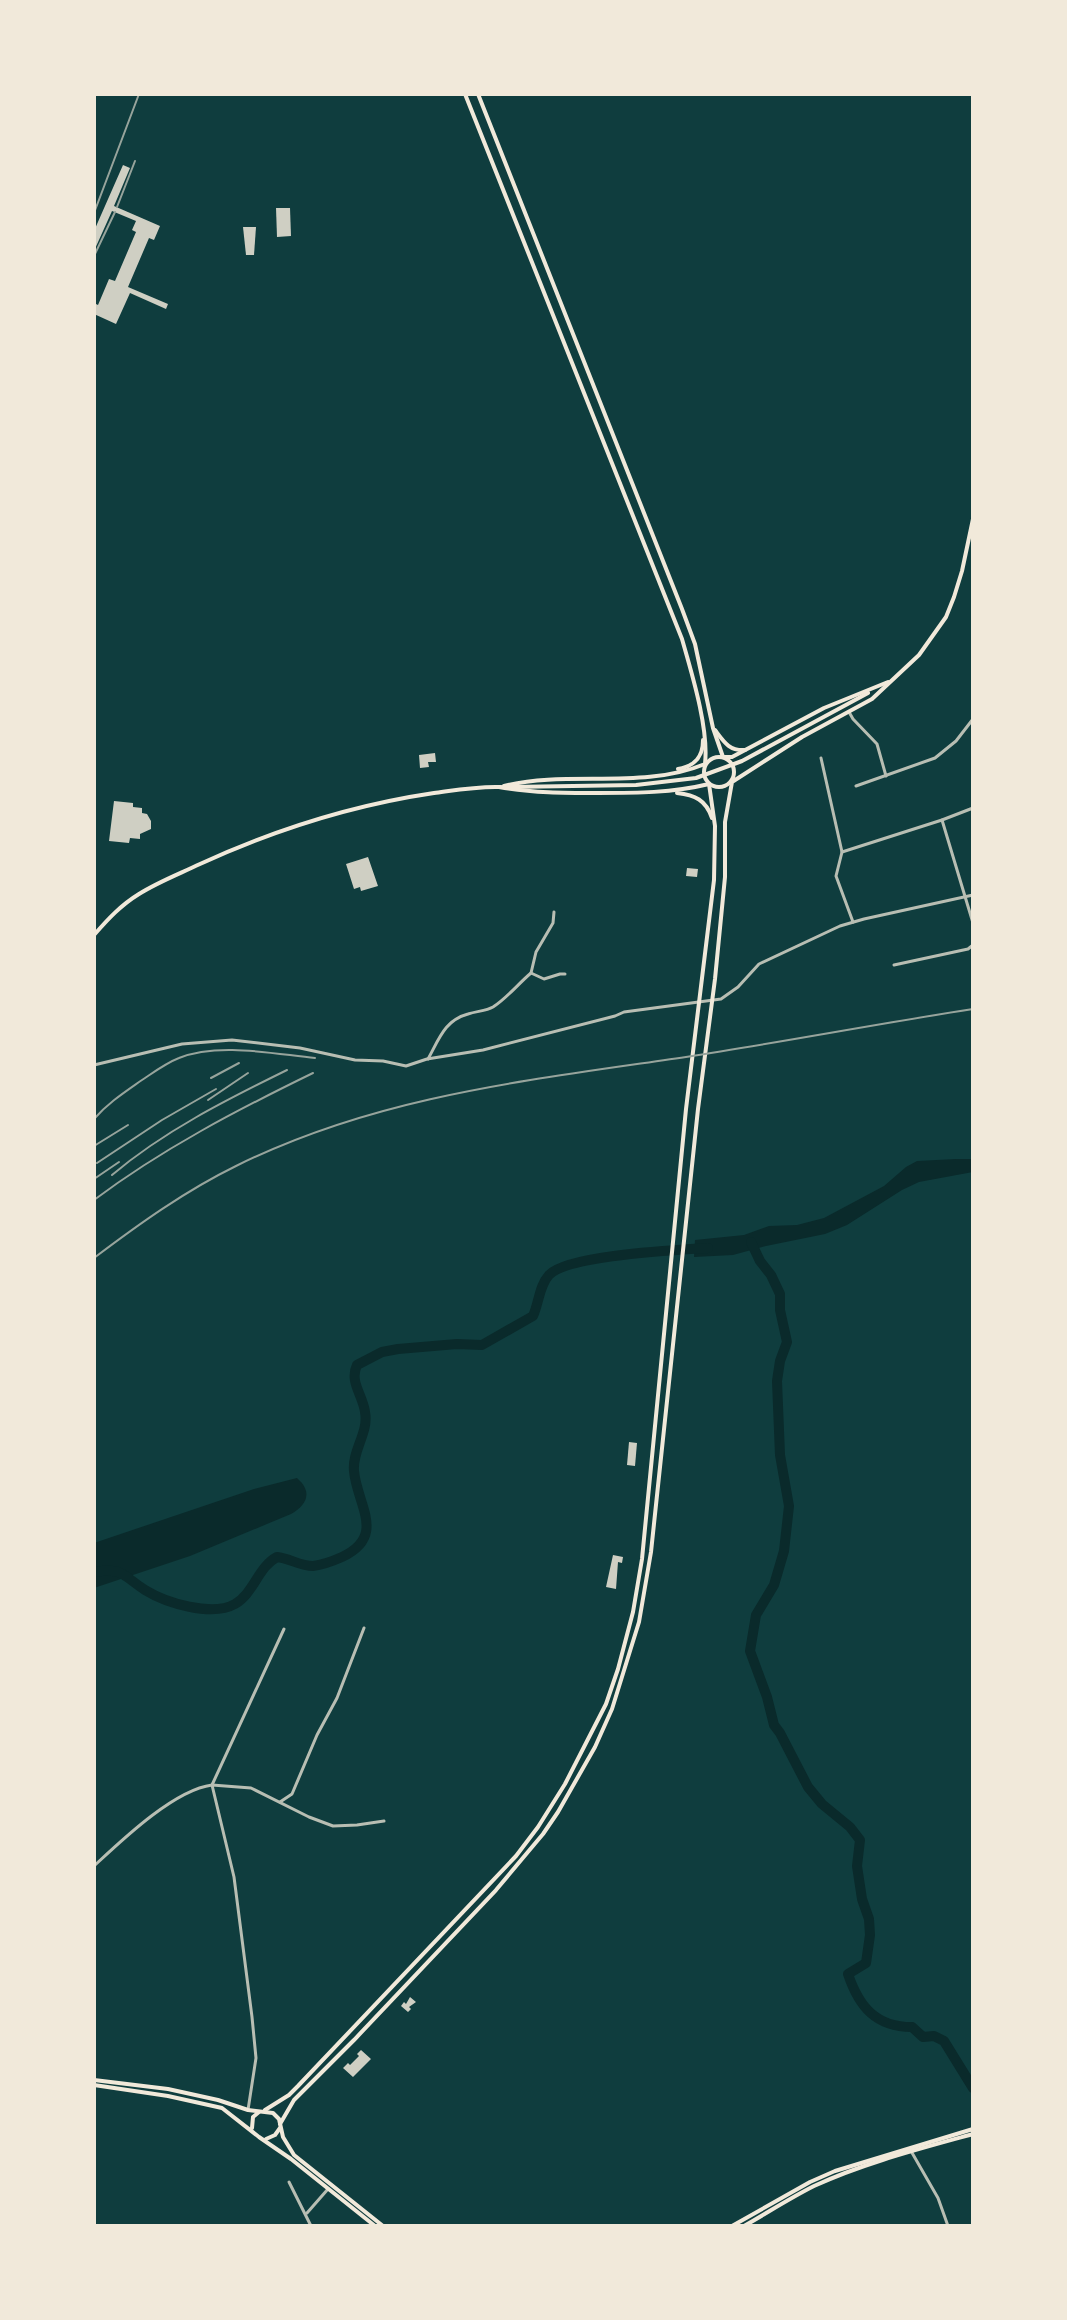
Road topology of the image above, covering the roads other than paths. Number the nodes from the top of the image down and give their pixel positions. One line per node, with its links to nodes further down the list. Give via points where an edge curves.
1 (465, 94): 5 (main road)
2 (478, 94): 4 (main road, via 682,609)
3 (973, 519): 6 (main road, via 946,617 919,655)
4 (702, 673): 5 (main road); 9 (main road)
5 (692, 675): 10 (main road)
6 (891, 680): 7 (main road); 11 (main road, via 824,708); 20 (main road, via 709,774 669,783)
7 (849, 712): 16 (street, via 877,744); 17 (main road)
8 (973, 720): 16 (street, via 935,758)
9 (713, 728): 11 (main road, via 729,748); 12 (main road)
10 (703, 730): 14 (main road); 15 (main road, via 703,751 693,764)
11 (748, 750): 12 (main road)
12 (723, 757): 14 (main road); 17 (main road, via 733,768)
13 (821, 758): 25 (street)
14 (705, 764): 15 (main road); 18 (main road)
15 (653, 775): 20 (main road, via 532,779)
16 (886, 777): 19 (street)
17 (732, 782): 18 (main road, via 720,788); 47 (main road, via 651,1552 626,1670 595,1747 526,1855 294,2100)
18 (709, 784): 21 (main road); 24 (main road)
19 (856, 786)
20 (499, 787): 21 (main road, via 531,793); 31 (main road, via 380,803 245,845 158,883)
21 (671, 792): 24 (main road, via 693,794 705,804)
22 (973, 808): 23 (street)
23 (942, 820): 25 (street); 27 (street)
24 (715, 826): 46 (main road, via 714,880 646,1525 633,1612 614,1681 591,1736 538,1827 493,1882 289,2095)
25 (842, 852): 29 (street, via 836,876)
26 (973, 895): 27 (street)
27 (967, 897): 29 (street); 30 (street)
28 (554, 912): 34 (street)
29 (853, 922): 36 (street, via 759,964 721,999 624,1012 483,1050)
30 (973, 923)
31 (94, 935)
32 (973, 945): 33 (street)
33 (894, 965)
34 (531, 973): 35 (street, via 544,979); 36 (street, via 488,1010 449,1023)
35 (565, 974)
36 (427, 1059): 37 (street, via 406,1066 232,1040 182,1044)
37 (94, 1065)
38 (364, 1628): 41 (street, via 292,1794)
39 (284, 1629): 40 (street)
40 (212, 1785): 41 (street, via 251,1788); 43 (street, via 175,1799); 45 (street, via 234,1877 252,2017 256,2058)
41 (280, 1802): 42 (street, via 333,1826)
42 (384, 1821)
43 (94, 1866)
44 (94, 2082): 45 (main road, via 197,2095); 48 (main road, via 217,2106)
45 (248, 2110): 46 (main road)
46 (263, 2111): 47 (main road, via 277,2115); 48 (main road, via 252,2121)
47 (280, 2126): 50 (main road, via 272,2138); 57 (main road, via 294,2155)
48 (252, 2131): 50 (main road)
49 (973, 2131): 51 (main road)
50 (263, 2139): 53 (main road)
51 (910, 2150): 58 (main road, via 856,2163 810,2182); 59 (main road, via 812,2187); 60 (street)
52 (289, 2182): 54 (street)
53 (328, 2189): 54 (street); 56 (main road)
54 (306, 2214): 55 (street)
55 (311, 2226)
56 (375, 2226)
57 (383, 2226)
58 (732, 2226)
59 (744, 2226)
60 (948, 2226)

